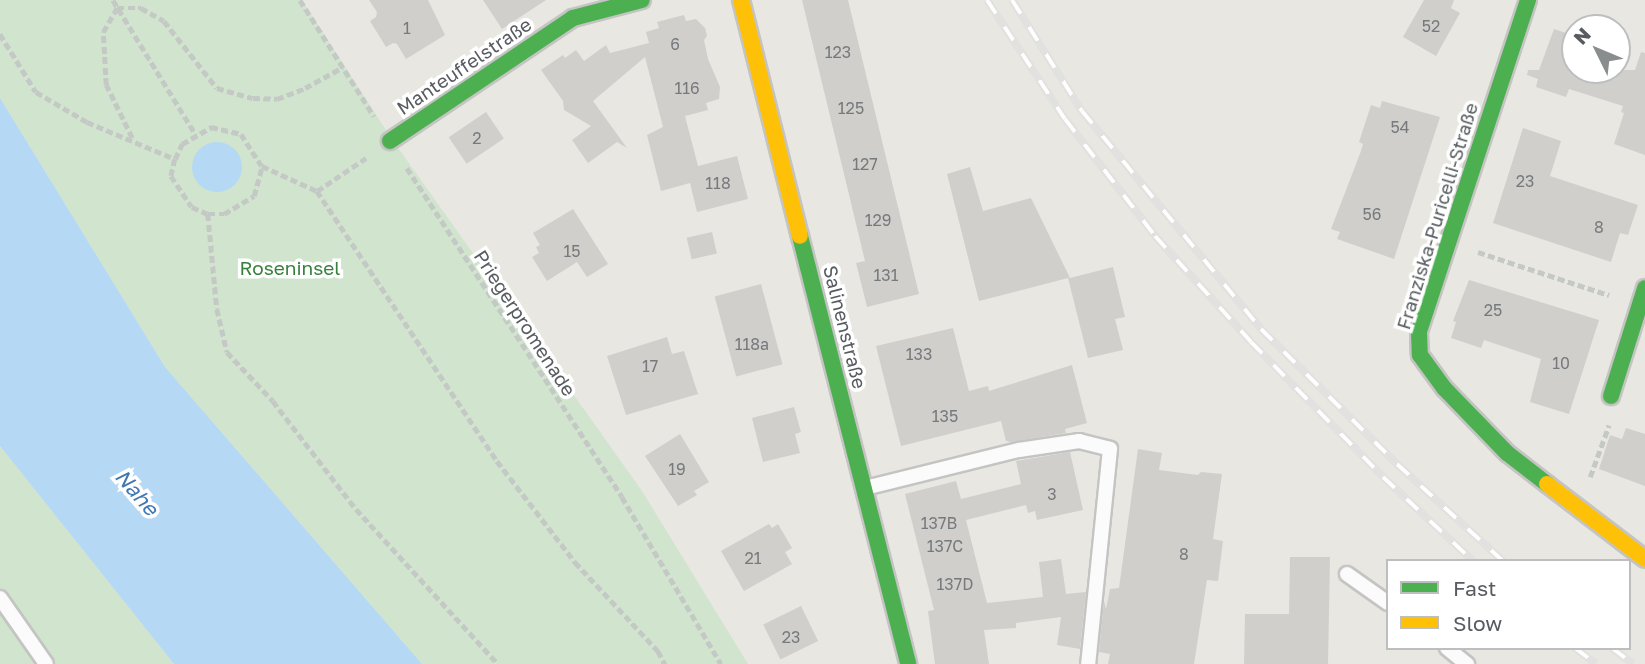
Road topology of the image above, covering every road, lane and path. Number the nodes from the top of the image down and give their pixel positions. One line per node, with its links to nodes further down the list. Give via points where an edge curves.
1 (113, 0): 6 (path)
2 (300, 0): 8 (path, Priegerpromenade)
3 (642, 0): 11 (street, Manteuffelstraße, via 573,18)
4 (741, 0): 21 (street, Salinenstraße)
5 (1528, 0): 16 (street, Franziska-Puricelli-Straße)
6 (117, 8): 8 (path, via 141,8 164,22 217,88 241,95 277,99); 9 (path); 10 (path, via 103,33 106,85)
7 (0, 34): 10 (path, via 36,92 87,122)
8 (343, 67): 11 (path, Priegerpromenade)
9 (196, 135): 12 (path, via 183,144); 13 (path, via 211,127 241,134)
10 (133, 139): 12 (path)
11 (390, 141): 14 (path); 31 (path, Priegerpromenade, via 622,497)
12 (175, 159): 15 (path, via 171,176 192,206)
13 (262, 166): 14 (path); 15 (path, via 254,196 224,214)
14 (317, 191): 30 (path, via 497,461 575,562)
15 (208, 214): 29 (path, via 217,309 227,352 273,401 356,509)
16 (1450, 242): 18 (path); 22 (street, Franziska-Puricelli-Straße, via 1419,332 1420,355 1444,388 1507,453)
17 (1645, 288): 18 (street)
18 (1640, 305): 19 (street)
19 (1611, 396)
20 (1611, 418): 22 (path)
21 (864, 489): 32 (street, Salinenstraße); 33 (lane, via 1031,448 1079,441 1110,449)
22 (1578, 510): 23 (street, Franziska-Puricelli-Straße)
23 (1645, 559)
24 (1347, 574): 26 (lane)
25 (0, 598): 28 (lane)
26 (1386, 602)
27 (1450, 650): 34 (lane)
28 (46, 664)
29 (498, 664)
30 (665, 664)
31 (721, 664)
32 (908, 664)
33 (1088, 664)
34 (1467, 664)

